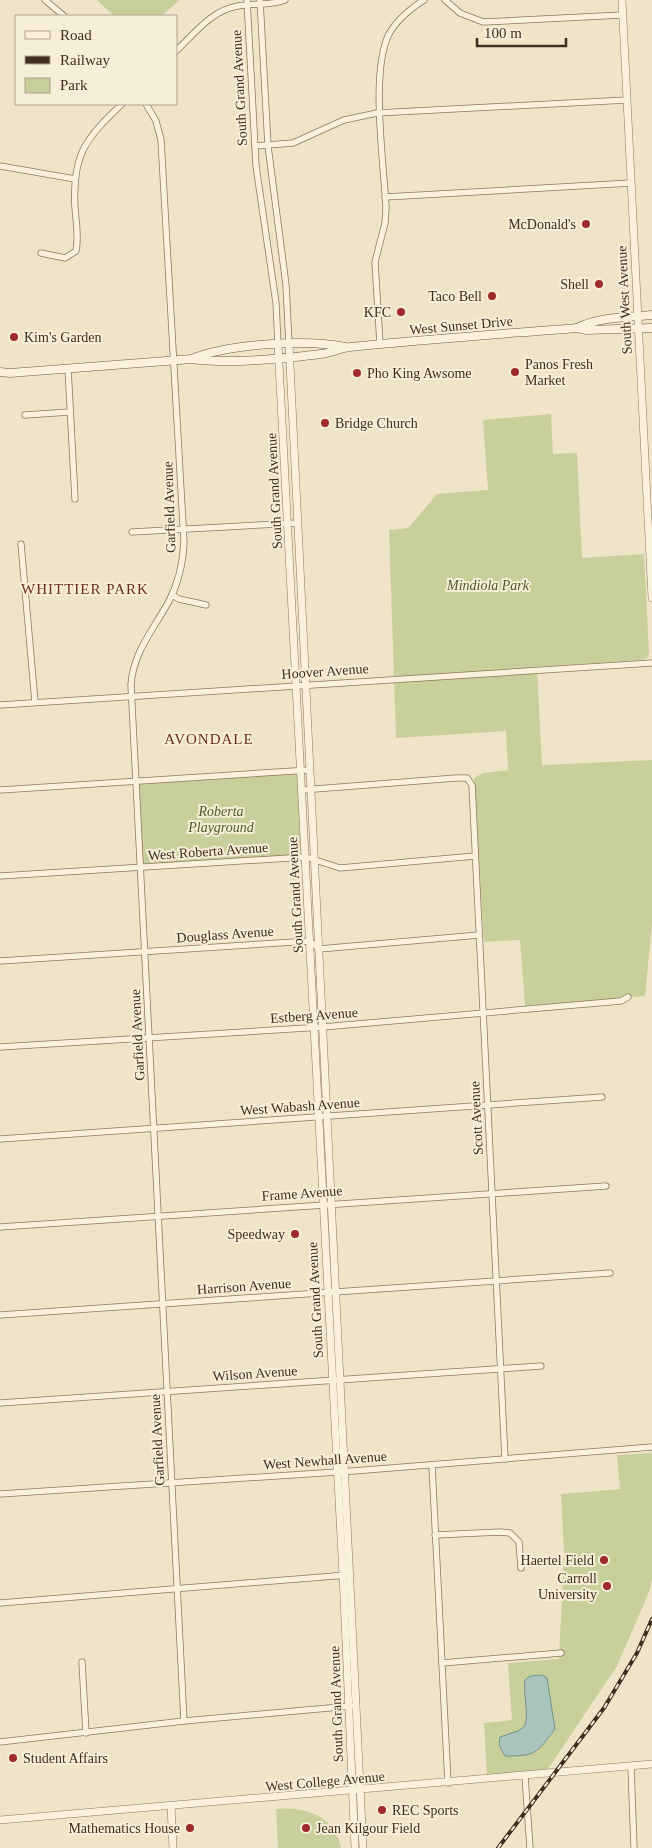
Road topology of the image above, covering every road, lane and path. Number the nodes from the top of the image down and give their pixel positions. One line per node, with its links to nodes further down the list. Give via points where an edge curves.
1 (45, 0): 8 (street)
2 (285, 0): 7 (street)
3 (424, 0): 14 (street, via 399,20 386,41 379,67)
4 (445, 0): 9 (street, via 460,13 483,22)
5 (622, 0): 9 (street, South West Avenue)
6 (247, 2): 7 (street); 10 (street, via 214,15); 15 (street, South Grand Avenue)
7 (260, 2): 16 (street, South Grand Avenue)
8 (63, 15)
9 (622, 15): 11 (street, South West Avenue)
10 (178, 49)
11 (627, 100): 14 (street); 19 (street, South West Avenue)
12 (121, 105): 18 (street, via 87,141 78,160)
13 (147, 105): 34 (street, Garfield Avenue, via 156,121 161,140)
14 (381, 113): 16 (street, via 344,120 293,143); 20 (street)
15 (255, 146): 16 (street); 29 (street, South Grand Avenue, via 276,303)
16 (268, 146): 27 (street, South Grand Avenue, via 286,285)
17 (0, 166): 18 (street)
18 (75, 179): 21 (street, via 76,251 65,258)
19 (631, 183): 20 (street); 23 (street, South West Avenue)
20 (385, 197): 28 (street, via 385,223 377,248 375,272)
21 (41, 254)
22 (652, 315): 23 (main road, West Sunset Drive)
23 (638, 316): 24 (main road, West Sunset Drive); 26 (street, South West Avenue)
24 (577, 328): 26 (main road, West Sunset Drive); 28 (main road, West Sunset Drive)
25 (652, 328): 26 (main road, West Sunset Drive)
26 (639, 329): 52 (street, South West Avenue)
27 (290, 344): 29 (main road, West Sunset Drive); 30 (main road, West Sunset Drive, via 320,342); 31 (street, South Grand Avenue)
28 (380, 344): 30 (main road, West Sunset Drive)
29 (278, 345): 32 (street, South Grand Avenue); 33 (main road, West Sunset Drive, via 209,352)
30 (347, 347): 31 (main road, West Sunset Drive)
31 (289, 357): 32 (main road, West Sunset Drive); 39 (street, South Grand Avenue)
32 (279, 358): 33 (main road, West Sunset Drive, via 210,362); 40 (street, South Grand Avenue)
33 (192, 359): 34 (main road, West Sunset Drive)
34 (175, 360): 35 (main road, West Sunset Drive); 48 (street, Garfield Avenue)
35 (68, 368): 37 (main road, West Sunset Drive); 41 (street)
36 (0, 372): 37 (main road, West Sunset Drive)
37 (10, 373): 38 (main road, West Sunset Drive)
38 (0, 376)
39 (290, 395): 40 (street); 43 (street, South Grand Avenue)
40 (281, 396): 44 (street, South Grand Avenue)
41 (70, 412): 42 (street); 45 (street)
42 (25, 414)
43 (293, 440): 44 (street); 46 (street, South Grand Avenue)
44 (284, 441): 47 (street, South Grand Avenue)
45 (75, 499)
46 (297, 523): 47 (street); 53 (street, South Grand Avenue)
47 (288, 524): 48 (street); 55 (street, South Grand Avenue)
48 (184, 530): 49 (street); 51 (street, Garfield Avenue, via 182,568)
49 (132, 532)
50 (21, 544): 60 (street)
51 (172, 595): 54 (street); 59 (street, Garfield Avenue, via 135,662)
52 (652, 598)
53 (302, 604): 55 (street); 58 (street, South Grand Avenue)
54 (206, 605)
55 (292, 605): 57 (street, South Grand Avenue)
56 (652, 663): 58 (street, Hoover Avenue)
57 (297, 685): 58 (street, Hoover Avenue); 59 (street, Hoover Avenue); 63 (street, South Grand Avenue)
58 (306, 685): 62 (street, South Grand Avenue)
59 (132, 696): 60 (street, Hoover Avenue); 64 (street, Garfield Avenue)
60 (35, 702): 61 (street, Hoover Avenue)
61 (0, 705)
62 (310, 770): 63 (street); 67 (street, South Grand Avenue)
63 (301, 771): 64 (street); 66 (street, South Grand Avenue)
64 (136, 782): 65 (street); 71 (street, Garfield Avenue)
65 (0, 790)
66 (302, 790): 67 (street); 69 (street, South Grand Avenue)
67 (311, 790): 68 (street, Scott Avenue, via 467,778 472,785); 70 (street, South Grand Avenue)
68 (475, 856): 70 (street, West Roberta Avenue, via 340,868); 73 (street, Scott Avenue)
69 (306, 857): 70 (street, West Roberta Avenue); 71 (street, West Roberta Avenue); 74 (street, South Grand Avenue)
70 (315, 861): 75 (street, South Grand Avenue)
71 (141, 868): 72 (street, West Roberta Avenue); 76 (street, Garfield Avenue)
72 (0, 876)
73 (479, 935): 75 (street); 79 (street, Scott Avenue)
74 (310, 941): 75 (street); 76 (street, Douglass Avenue); 80 (street, South Grand Avenue)
75 (319, 948): 81 (street, South Grand Avenue)
76 (145, 952): 77 (street, Douglass Avenue); 82 (street, Garfield Avenue)
77 (0, 961)
78 (628, 997): 79 (street, Estberg Avenue, via 621,1001)
79 (483, 1012): 81 (street, Estberg Avenue); 85 (street, Scott Avenue)
80 (314, 1028): 81 (street, Estberg Avenue); 82 (street, Estberg Avenue); 87 (street, South Grand Avenue)
81 (323, 1028): 86 (street, South Grand Avenue)
82 (150, 1038): 83 (street, Estberg Avenue); 88 (street, Garfield Avenue)
83 (0, 1047)
84 (602, 1097): 85 (street, West Wabash Avenue)
85 (488, 1105): 86 (street, West Wabash Avenue); 91 (street, Scott Avenue)
86 (328, 1116): 87 (street, West Wabash Avenue); 93 (street, South Grand Avenue)
87 (319, 1117): 88 (street, West Wabash Avenue); 92 (street, South Grand Avenue)
88 (154, 1128): 89 (street, West Wabash Avenue); 94 (street, Garfield Avenue)
89 (0, 1139)
90 (606, 1186): 91 (street, Frame Avenue)
91 (492, 1193): 93 (street, Frame Avenue); 97 (street, Scott Avenue)
92 (323, 1204): 93 (street, Frame Avenue); 94 (street, Frame Avenue); 98 (street, South Grand Avenue)
93 (332, 1204): 99 (street, South Grand Avenue)
94 (158, 1216): 95 (street, Frame Avenue); 100 (street, Garfield Avenue)
95 (0, 1227)
96 (610, 1273): 97 (street, Harrison Avenue)
97 (497, 1281): 99 (street, Harrison Avenue); 103 (street, Scott Avenue)
98 (328, 1292): 99 (street, Harrison Avenue); 100 (street, Harrison Avenue); 105 (street, South Grand Avenue)
99 (336, 1292): 104 (street, South Grand Avenue)
100 (163, 1304): 101 (street, Harrison Avenue); 106 (street, Garfield Avenue)
101 (0, 1315)
102 (541, 1366): 103 (street, Wilson Avenue)
103 (501, 1369): 104 (street, Wilson Avenue); 109 (street, Scott Avenue)
104 (340, 1379): 105 (street, Wilson Avenue); 111 (street, South Grand Avenue)
105 (332, 1380): 106 (street, Wilson Avenue); 111 (street, South Grand Avenue)
106 (167, 1392): 107 (street, Wilson Avenue); 112 (street, Garfield Avenue)
107 (0, 1403)
108 (652, 1447): 109 (street, West Newhall Avenue)
109 (505, 1459): 110 (street, West Newhall Avenue)
110 (432, 1465): 111 (street, West Newhall Avenue); 114 (street)
111 (341, 1471): 112 (street, West Newhall Avenue); 116 (street, South Grand Avenue)
112 (172, 1483): 113 (street, West Newhall Avenue); 117 (street, Garfield Avenue)
113 (0, 1494)
114 (435, 1535): 115 (street, via 510,1533 519,1542); 121 (street)
115 (521, 1568)
116 (347, 1575): 117 (street); 122 (street, South Grand Avenue); 123 (street, South Grand Avenue)
117 (177, 1588): 118 (street); 124 (street, Garfield Avenue)
118 (0, 1603)
119 (561, 1653): 121 (street)
120 (82, 1662): 125 (street)
121 (442, 1663): 130 (street)
122 (349, 1706): 123 (street); 124 (street); 132 (street, South Grand Avenue)
123 (357, 1706): 131 (street, South Grand Avenue)
124 (184, 1721): 125 (street)
125 (86, 1733): 126 (street)
126 (0, 1742)
127 (652, 1764): 128 (street, West College Avenue)
128 (631, 1766): 129 (street, West College Avenue); 139 (street)
129 (526, 1776): 130 (street, West College Avenue); 138 (street)
130 (448, 1783): 131 (street, West College Avenue)
131 (362, 1790): 132 (street, West College Avenue); 137 (street, South Grand Avenue)
132 (352, 1791): 133 (street, West College Avenue); 136 (street, South Grand Avenue)
133 (171, 1806): 134 (street, West College Avenue); 135 (street)
134 (0, 1820)
135 (173, 1848)
136 (355, 1848)
137 (363, 1848)
138 (530, 1848)
139 (634, 1848)

